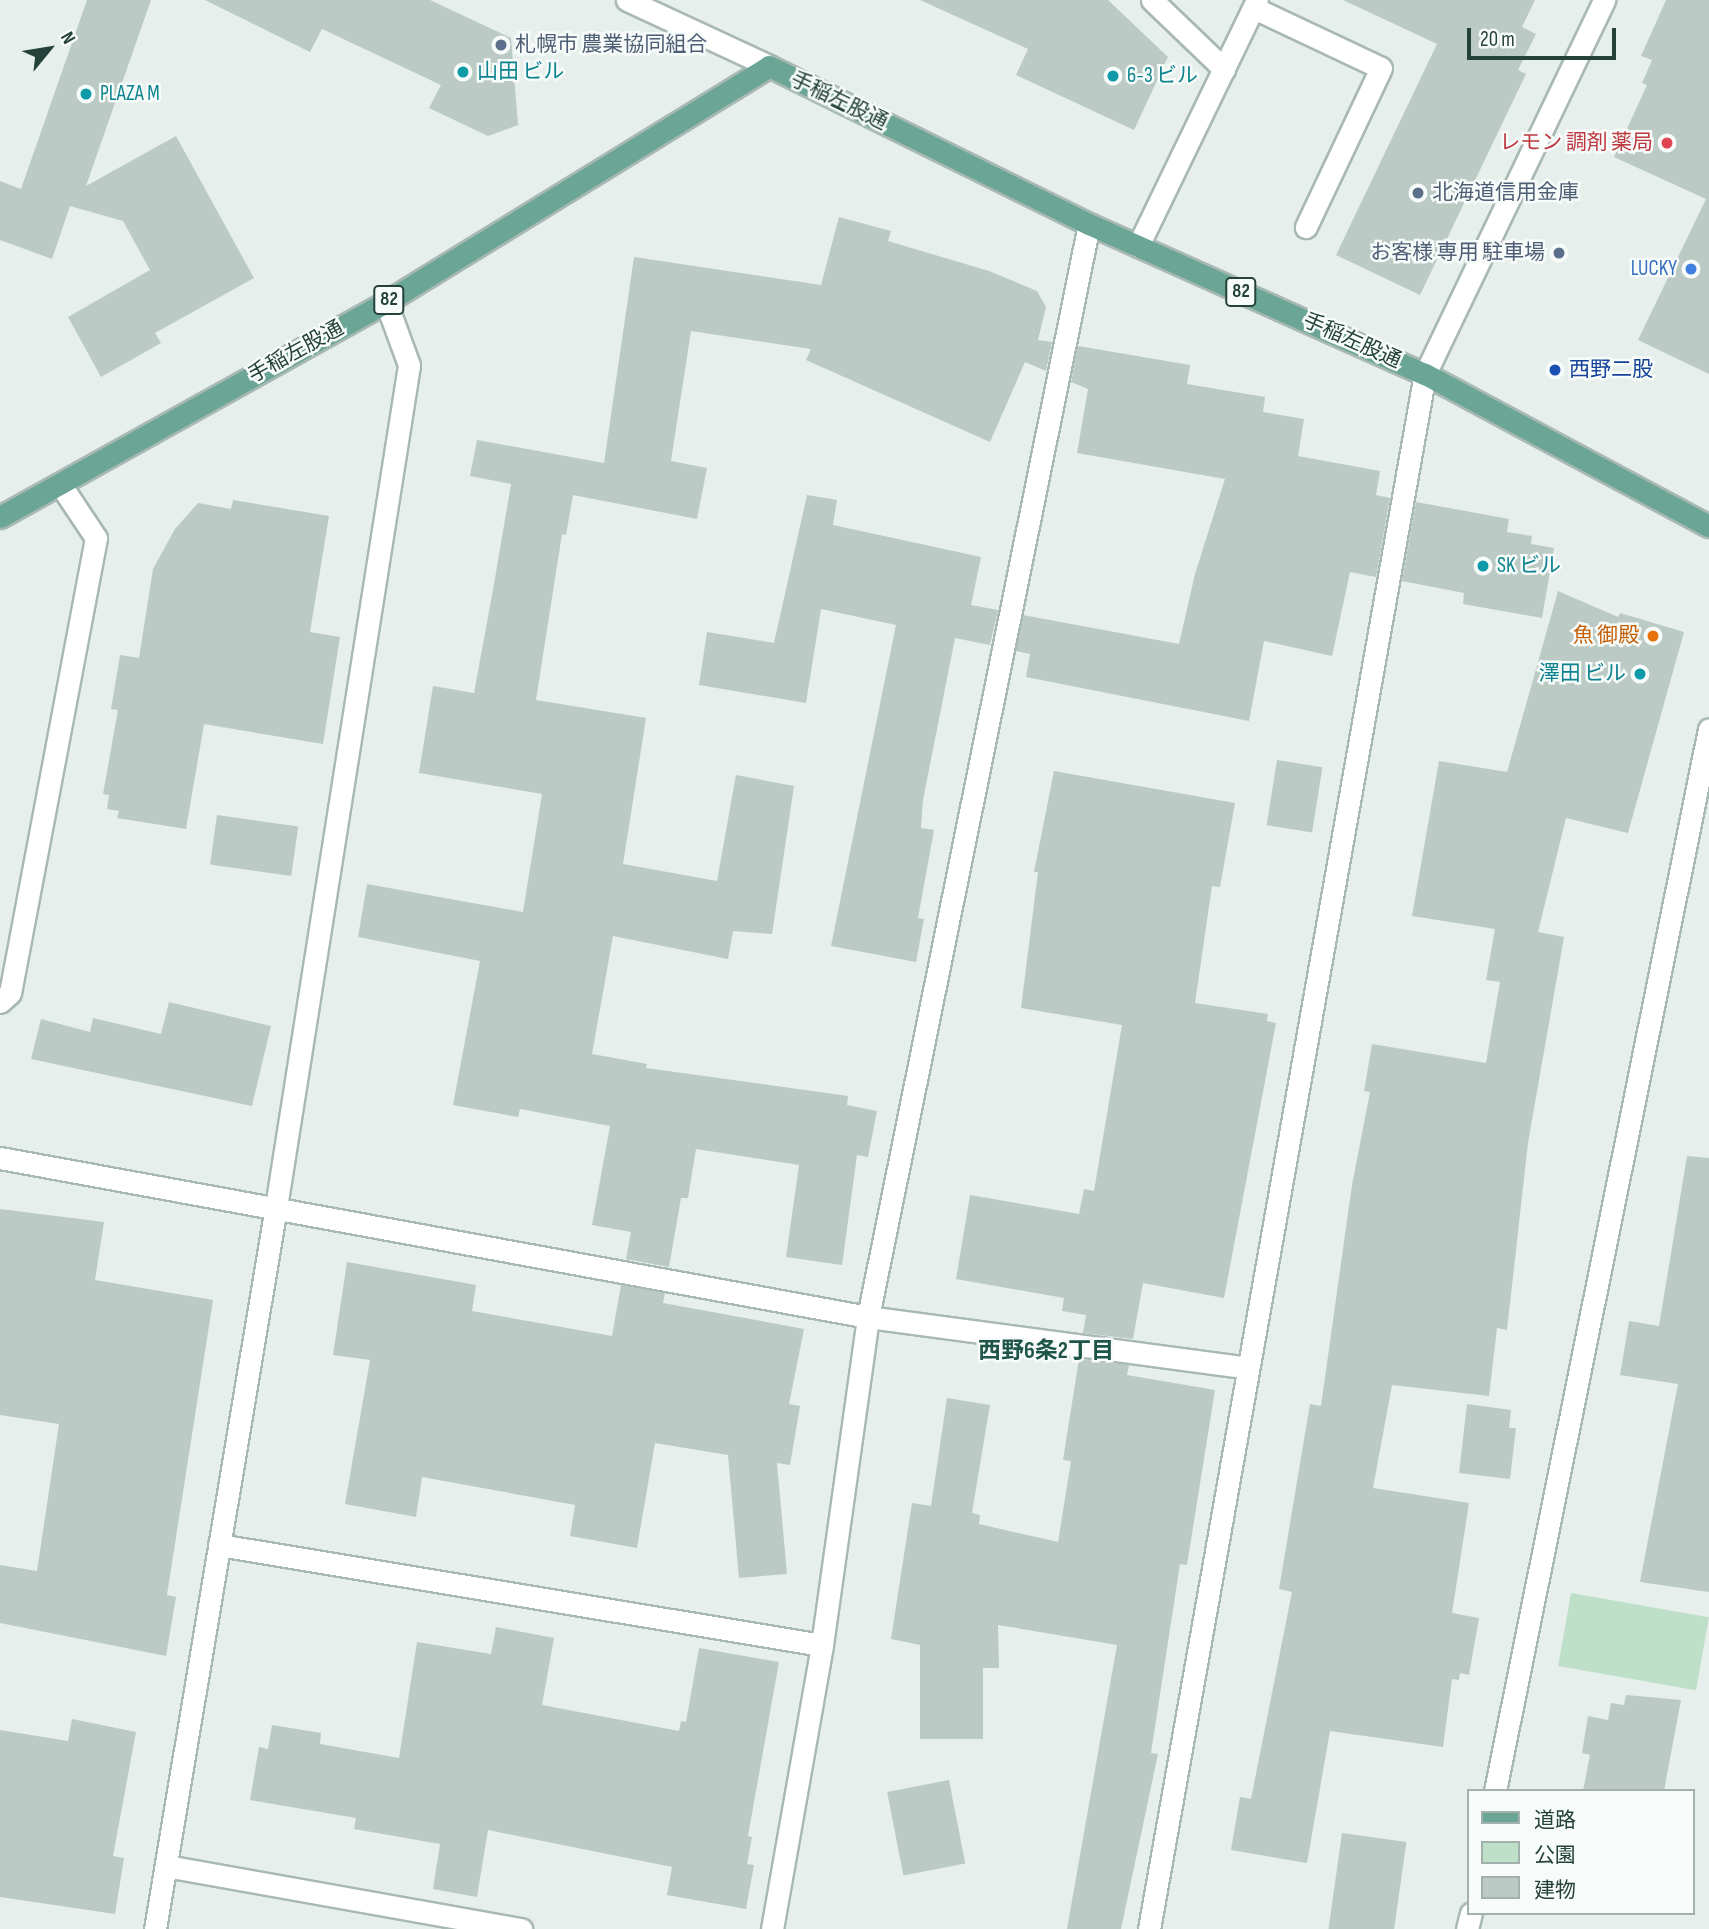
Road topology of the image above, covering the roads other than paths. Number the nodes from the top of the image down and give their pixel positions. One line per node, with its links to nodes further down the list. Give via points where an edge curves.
1 (626, 0): 5 (street)
2 (1152, 0): 6 (street)
3 (1604, 0): 11 (street)
4 (1256, 4): 6 (street); 8 (street, via 1381,68)
5 (769, 66): 7 (main road, 手稲左股通 / 82); 10 (main road, 手稲左股通 / 82)
6 (1224, 69): 9 (street)
7 (1089, 224): 9 (main road, 手稲左股通 / 82); 19 (street)
8 (1306, 227)
9 (1138, 246): 11 (main road, 手稲左股通 / 82)
10 (386, 302): 12 (main road, 手稲左股通 / 82); 18 (street, via 409,365)
11 (1425, 374): 14 (main road, 手稲左股通 / 82); 20 (street)
12 (60, 484): 13 (main road, 手稲左股通 / 82); 16 (street, via 96,538 9,993)
13 (0, 517)
14 (1709, 526)
15 (1709, 729): 23 (street)
16 (0, 1002)
17 (0, 1158): 18 (street)
18 (276, 1207): 19 (street); 21 (street)
19 (868, 1317): 20 (street); 22 (street)
20 (1248, 1368): 28 (street)
21 (219, 1545): 22 (street); 24 (street)
22 (822, 1645): 27 (street)
23 (1495, 1789)
24 (166, 1866): 25 (street); 26 (street)
25 (155, 1929)
26 (521, 1929)
27 (772, 1929)
28 (1149, 1929)

